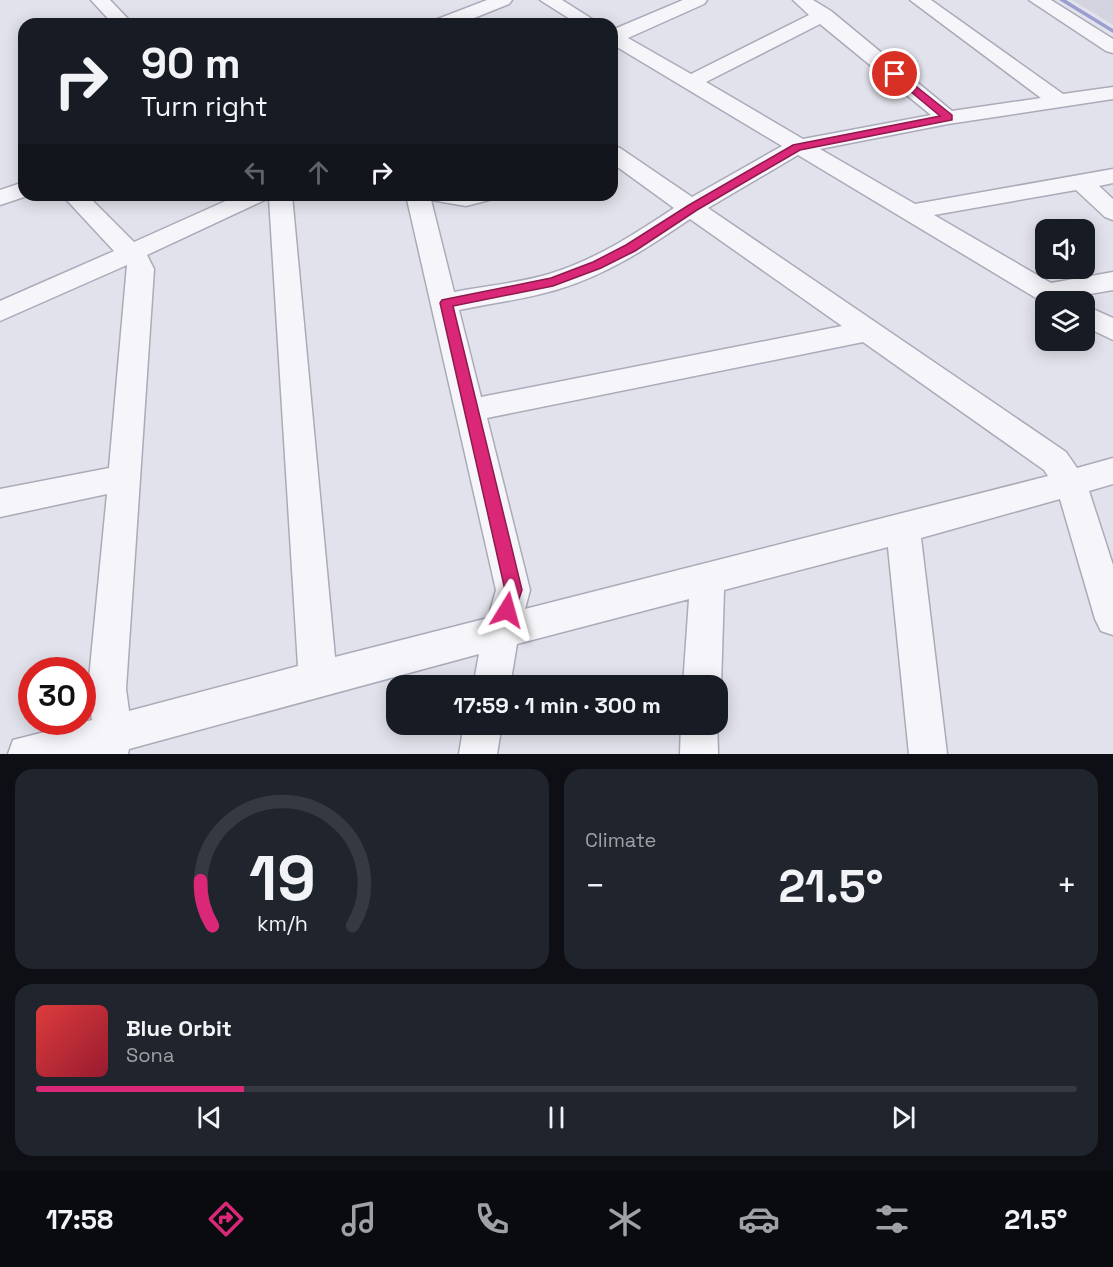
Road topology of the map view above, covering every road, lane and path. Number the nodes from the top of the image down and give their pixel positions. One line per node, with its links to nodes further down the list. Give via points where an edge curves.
1 (100, 0): 9 (street)
2 (503, 0): 10 (street)
3 (549, 0): 11 (street)
4 (699, 0): 12 (street)
5 (802, 0): 8 (street)
6 (919, 0): 17 (street)
7 (1038, 0): 14 (street)
8 (824, 15): 15 (street); 18 (street)
9 (118, 18)
10 (457, 18)
11 (580, 18)
12 (618, 35)
13 (618, 40): 15 (street)
14 (1113, 47)
15 (691, 82): 19 (street)
16 (1113, 93): 17 (street)
17 (1059, 101): 18 (street)
18 (948, 117): 19 (street)
19 (796, 147): 29 (street); 30 (street)
20 (618, 157): 29 (street)
21 (1113, 176): 22 (street)
22 (1081, 182): 30 (street); 31 (street)
23 (18, 191): 24 (street)
24 (0, 198)
25 (80, 201): 32 (street)
26 (246, 201): 32 (street)
27 (280, 201): 52 (street)
28 (420, 201): 36 (street)
29 (693, 207): 36 (street, via 597,265 553,282); 40 (street)
30 (910, 212): 34 (street)
31 (1113, 212)
32 (130, 253): 37 (street); 43 (street, via 141,269 141,287)
33 (1113, 281): 35 (street)
34 (1045, 291)
35 (1077, 291)
36 (446, 303): 41 (street)
37 (0, 312)
38 (1095, 320): 39 (street)
39 (1113, 330)
40 (867, 331): 41 (street); 44 (street, via 1055,461)
41 (472, 410): 49 (street, via 513,590)
42 (1113, 471): 44 (street)
43 (123, 478): 45 (street); 55 (street, via 107,690)
44 (1071, 484): 46 (street); 48 (street)
45 (0, 503)
46 (903, 529): 47 (street); 59 (street)
47 (707, 577): 49 (street); 51 (street)
48 (1113, 619)
49 (502, 631): 50 (street); 52 (street)
50 (493, 675)
51 (703, 675)
52 (317, 678): 55 (street)
53 (481, 735): 57 (street)
54 (700, 735): 58 (street)
55 (111, 744): 56 (street)
56 (27, 754)
57 (478, 754)
58 (699, 754)
59 (928, 754)

